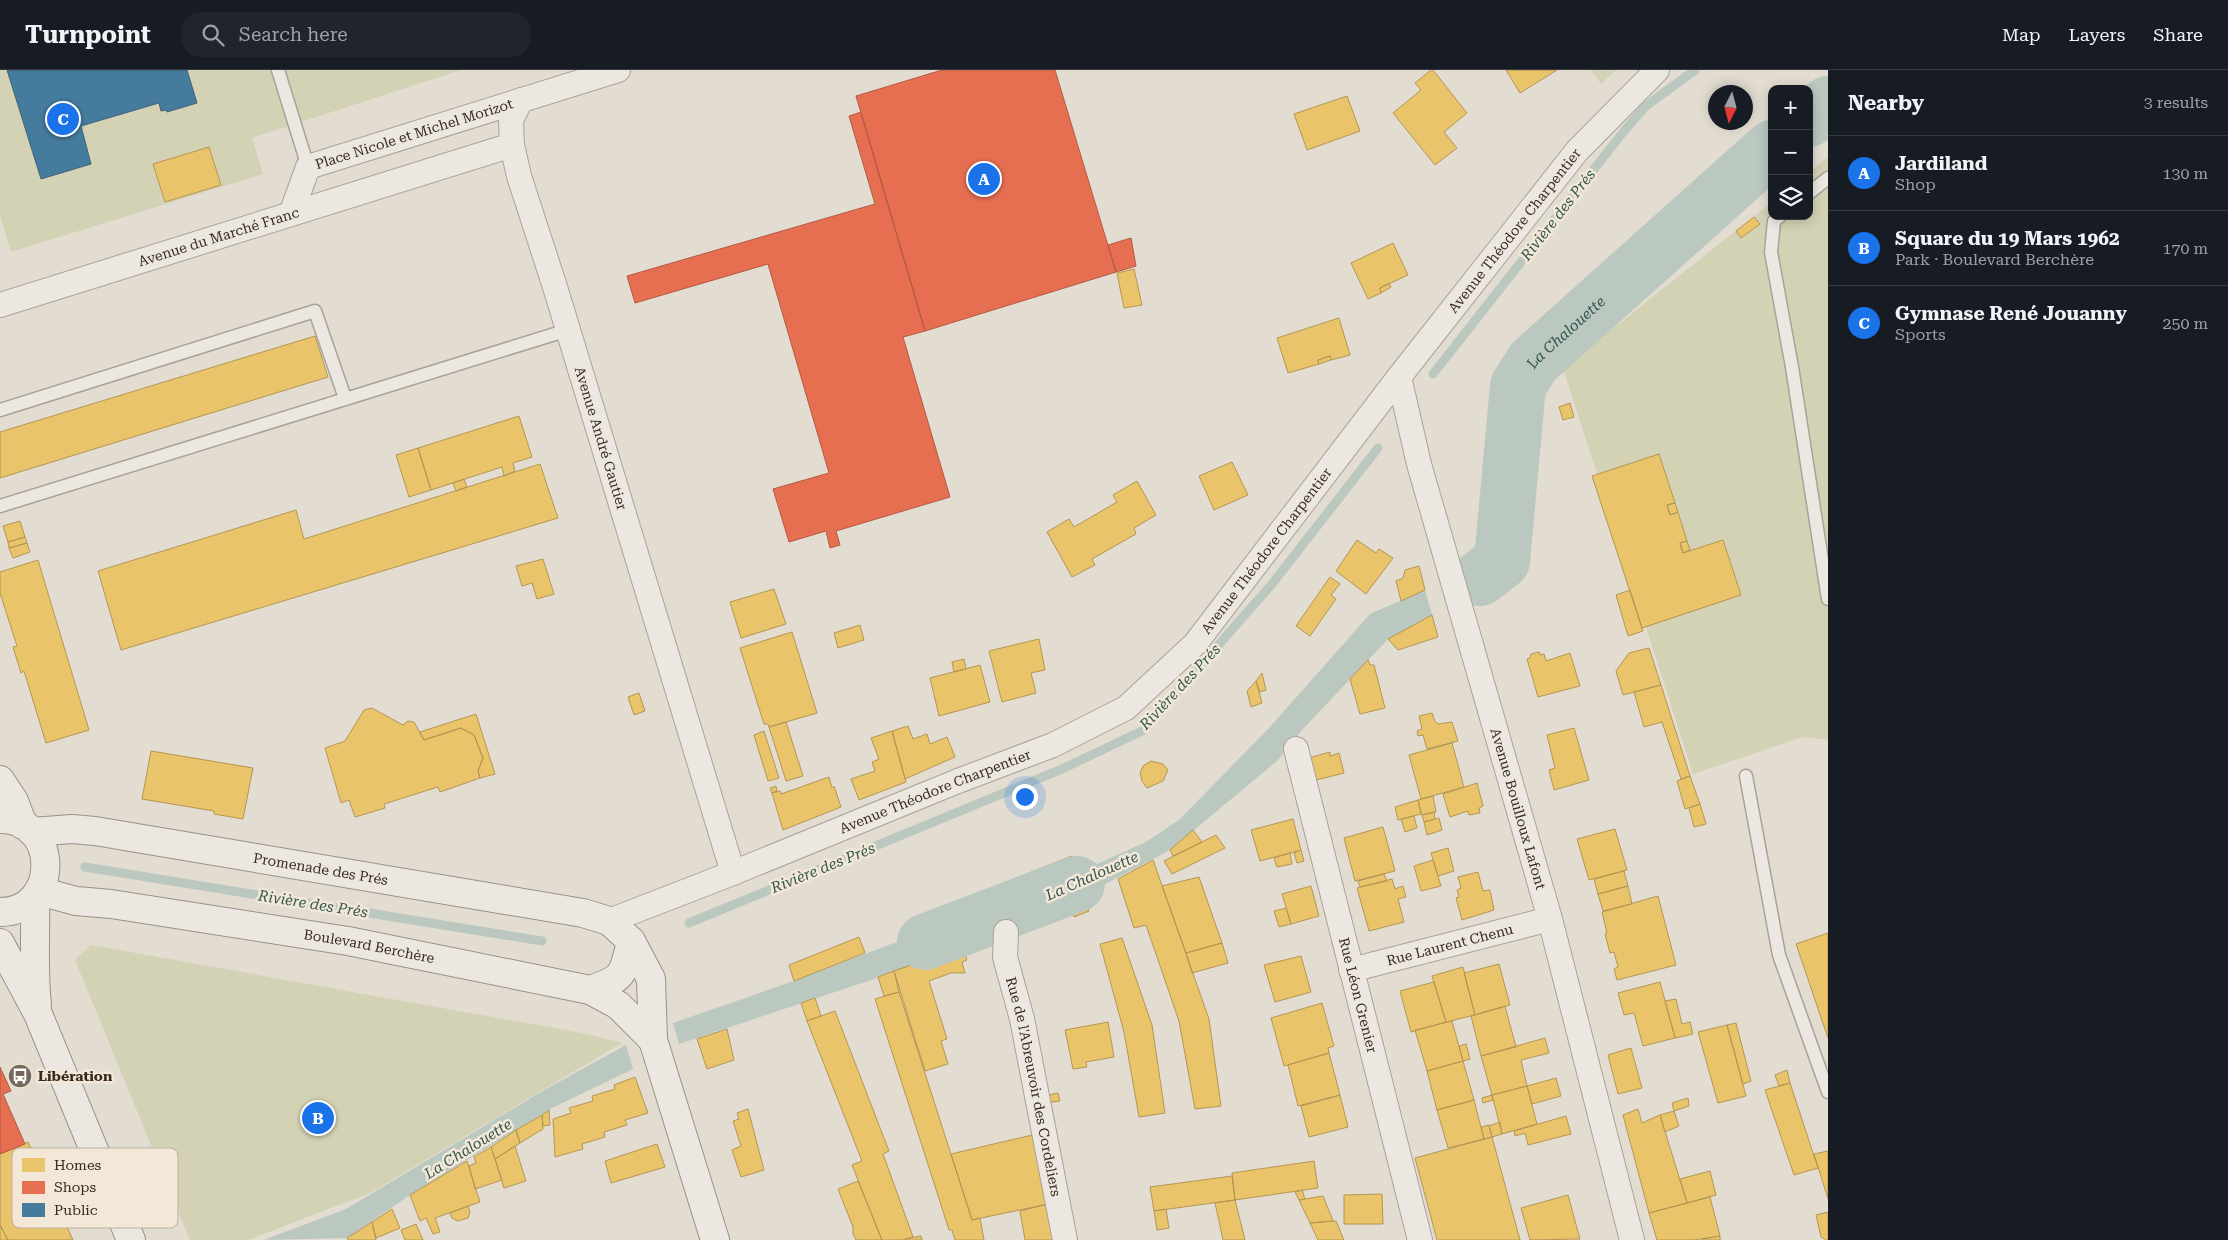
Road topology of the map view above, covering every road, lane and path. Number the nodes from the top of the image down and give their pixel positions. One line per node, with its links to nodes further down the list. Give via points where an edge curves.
1 (278, 70): 6 (lane)
2 (618, 70): 4 (street)
3 (1657, 70): 13 (street, Avenue Théodore Charpentier, via 1577,151)
4 (521, 100): 5 (street, Avenue André Gautier, via 511,120); 6 (street, Place Nicole et Michel Morizot)
5 (512, 145): 9 (street); 12 (street, Avenue André Gautier)
6 (308, 167): 9 (street, Avenue du Marché Franc)
7 (1828, 178): 8 (lane)
8 (1813, 190)
9 (291, 214): 11 (street, Avenue du Marché Franc)
10 (1775, 220): 17 (lane, via 1771,252)
11 (0, 305)
12 (568, 330): 14 (lane); 22 (street, Avenue André Gautier)
13 (1399, 377): 22 (street, Avenue Théodore Charpentier, via 1195,644 1126,708 1053,745); 26 (street, Avenue Bouilloux Lafont, via 1419,464)
14 (345, 398): 15 (lane, via 316,311); 16 (lane)
15 (0, 410)
16 (0, 506)
17 (1828, 599)
18 (1296, 749): 32 (street, Rue Léon Grenier)
19 (1746, 776): 36 (lane, via 1780,956)
20 (0, 780): 21 (street, via 14,801)
21 (19, 825): 23 (street, via 40,842 45,854 45,879); 27 (street, Promenade des Prés, via 95,831 583,913)
22 (733, 873): 27 (street, Avenue Théodore Charpentier)
23 (37, 894): 24 (street, Boulevard Berchère); 25 (street, via 22,907); 31 (street)
24 (76, 901): 31 (street, via 48,924); 33 (street, Boulevard Berchère, via 348,941)
25 (0, 912)
26 (1550, 919): 32 (street, Rue Laurent Chenu); 43 (street, Avenue Bouilloux Lafont)
27 (609, 921): 29 (street)
28 (1006, 932): 41 (street, Rue de l'Abreuvoir des Cordeliers, via 1005,957 1022,1019)
29 (631, 941): 33 (street, via 625,967 615,981); 35 (street, via 651,982)
30 (0, 944): 34 (street)
31 (36, 952): 34 (street, via 34,977)
32 (1351, 970): 42 (street, Rue Léon Grenier)
33 (590, 990): 35 (street, via 618,1005)
34 (38, 1014): 37 (street)
35 (653, 1040): 40 (street)
36 (1828, 1092)
37 (92, 1148)
38 (126, 1228): 39 (street)
39 (131, 1240)
40 (715, 1240)
41 (1065, 1240)
42 (1420, 1240)
43 (1632, 1240)

